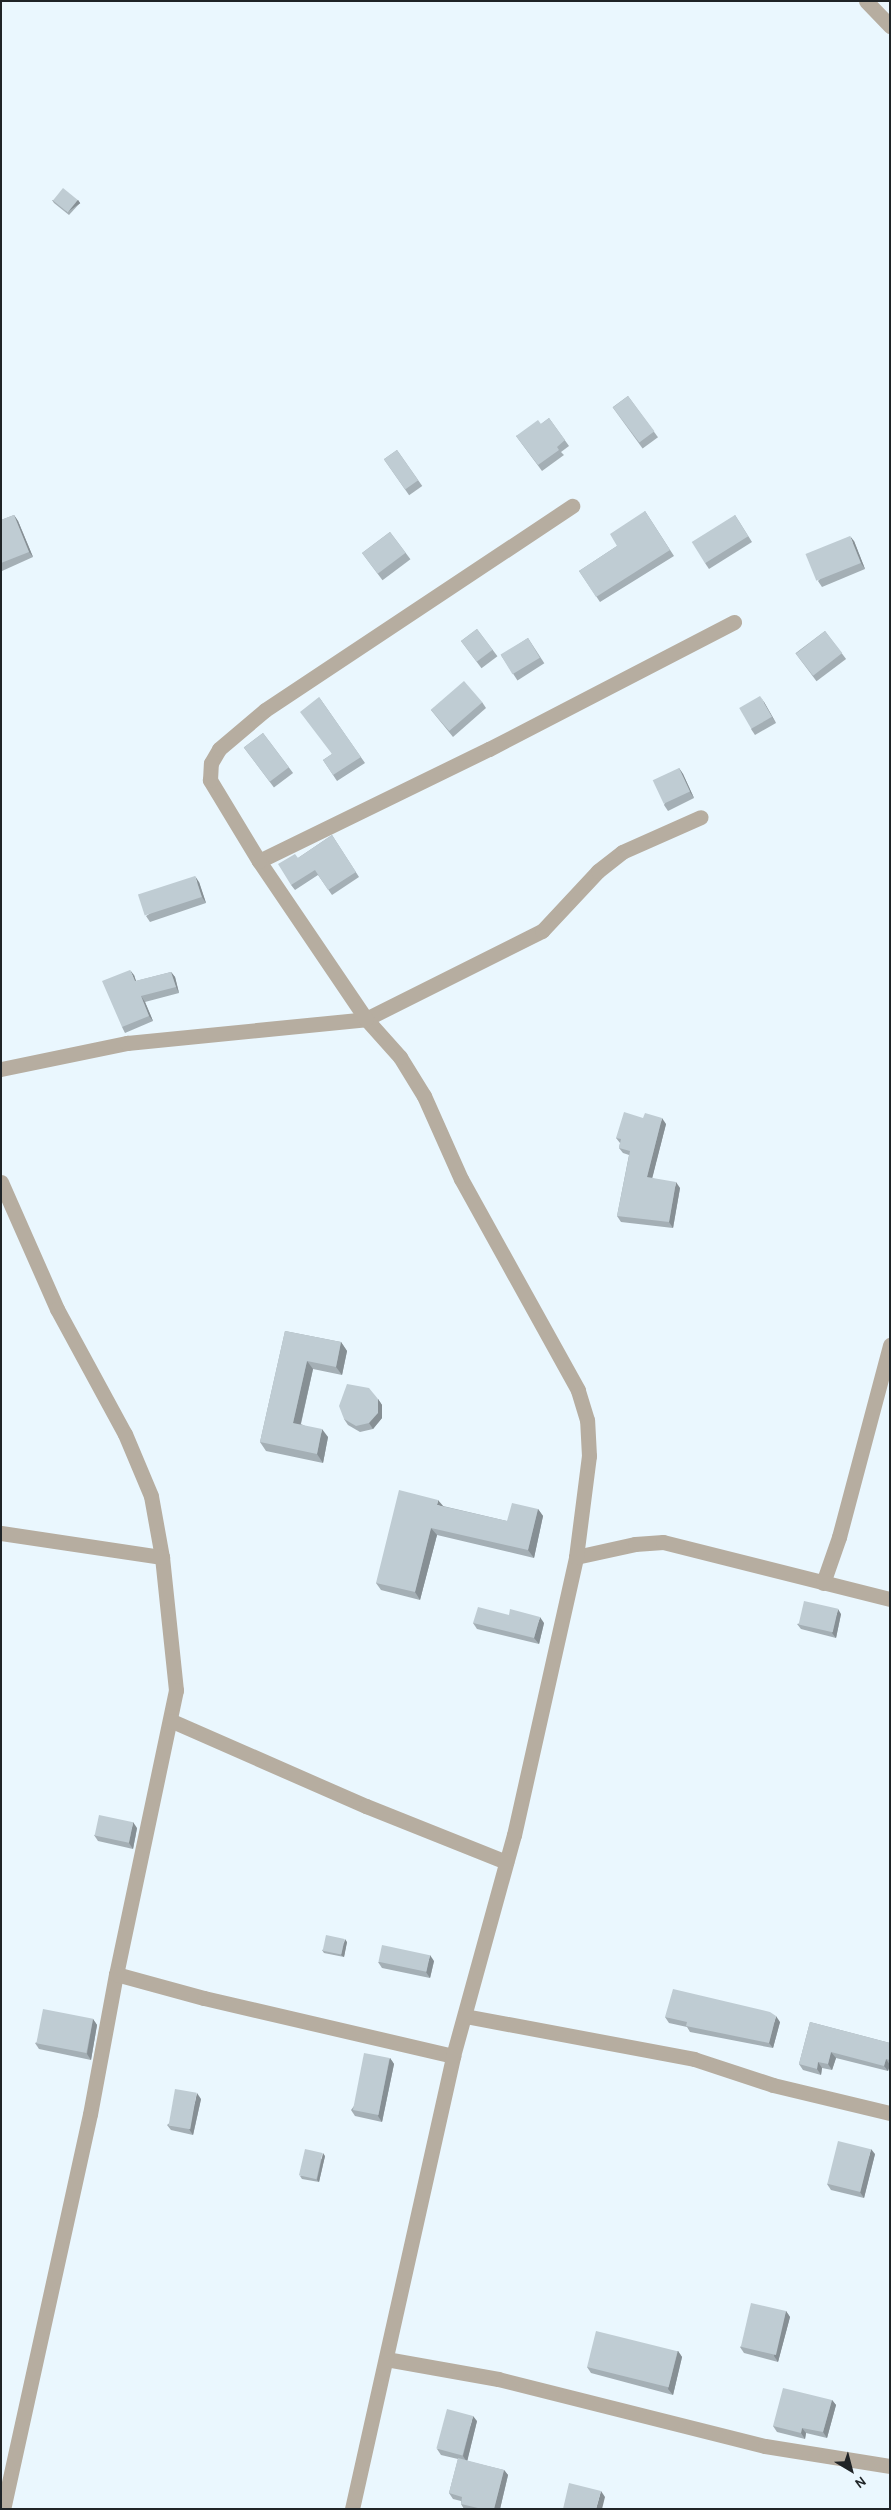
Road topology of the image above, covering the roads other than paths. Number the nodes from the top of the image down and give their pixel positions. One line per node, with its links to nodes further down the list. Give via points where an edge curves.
1 (866, 1): 2 (street)
2 (890, 26)
3 (572, 506): 6 (street, via 265,710 219,749 211,763 210,780)
4 (734, 622): 6 (street)
5 (701, 817): 7 (street, via 622,852 598,871 542,931)
6 (259, 861): 7 (street)
7 (366, 1019): 8 (street, via 127,1043); 12 (street, via 400,1058 424,1096 461,1179 578,1390 587,1420 589,1456)
8 (1, 1069)
9 (1, 1182): 13 (street, via 57,1309 140,1465 150,1496)
10 (890, 1345): 14 (street, via 839,1537)
11 (1, 1533): 13 (street)
12 (576, 1556): 14 (street, via 663,1542); 17 (street)
13 (162, 1557): 16 (street, via 176,1690)
14 (822, 1583): 15 (street)
15 (890, 1599)
16 (172, 1722): 17 (street); 18 (street)
17 (506, 1862): 19 (street)
18 (116, 1974): 20 (street, via 204,1998); 24 (street, via 90,2114)
19 (465, 2016): 20 (street); 21 (street, via 694,2058 773,2085)
20 (453, 2056): 22 (street)
21 (890, 2113)
22 (386, 2359): 23 (street, via 498,2380 765,2446); 25 (street)
23 (890, 2466)
24 (3, 2509)
25 (352, 2509)

